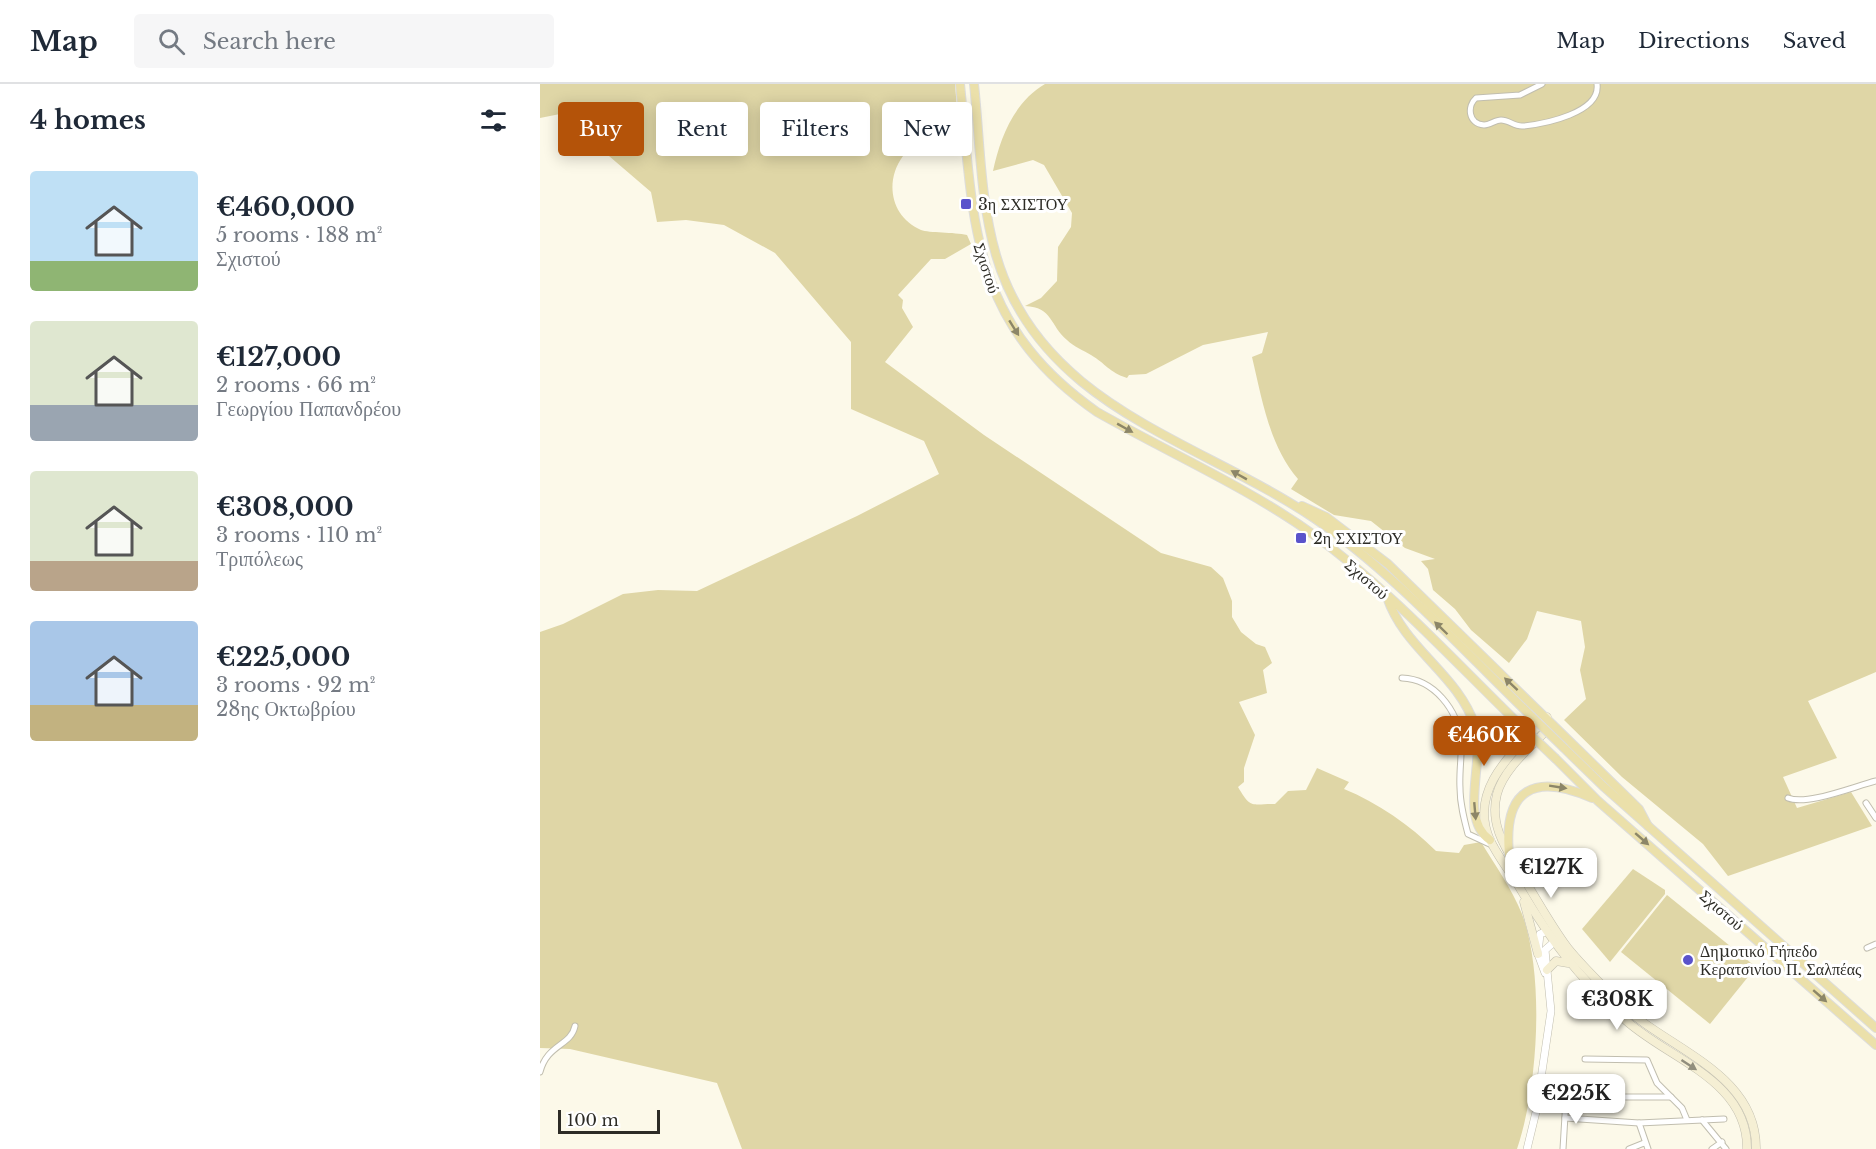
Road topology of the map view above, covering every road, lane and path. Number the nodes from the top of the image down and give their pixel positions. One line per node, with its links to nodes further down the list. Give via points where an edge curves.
1 (960, 84): 6 (main road, Σχιστού, one-way to 6, via 974,218 982,257 1010,322 1041,364 1097,412 1305,528)
2 (974, 84): 5 (main road, Σχιστού, one-way to 2, via 1105,401 1065,370 1035,335 1002,274 991,234)
3 (1542, 84): 4 (street, via 1520,95 1476,98 1470,106 1470,116 1486,125 1502,120 1520,127 1555,120 1581,109 1594,97)
4 (1598, 84)
5 (1290, 503): 8 (main road, one-way to 5, via 1365,544 1326,517); 14 (main road, Σχιστού, one-way to 5, bridge, via 1380,571)
6 (1385, 594): 11 (main road, Σχιστού, bridge); 15 (main road, one-way to 15, via 1403,632 1454,686 1469,710 1479,748 1474,816 1480,831)
7 (1402, 678): 15 (street, via 1421,680 1432,687 1452,715 1460,736 1461,803 1468,834)
8 (1550, 721): 14 (main road, via 1639,809); 15 (main road, via 1494,776 1485,809); 16 (main road, via 1507,774 1497,794 1496,825)
9 (1876, 781): 10 (street, via 1797,800)
10 (1788, 798)
11 (1598, 801): 16 (main road, one-way to 11, via 1511,813 1526,793 1540,786 1557,786); 28 (main road, Σχιστού, one-way to 28)
12 (1866, 803): 13 (street)
13 (1876, 818)
14 (1648, 826): 27 (main road, Σχιστού)
15 (1492, 843): 17 (main road)
16 (1509, 854): 48 (main road, via 1575,956 1631,1014 1712,1069 1740,1097 1755,1127)
17 (1520, 889): 18 (main road); 22 (main road)
18 (1545, 932): 19 (main road); 22 (street, via 1538,939)
19 (1553, 943): 23 (main road); 24 (street, via 1545,950)
20 (1876, 945): 21 (street)
21 (1867, 948)
22 (1538, 954): 25 (street)
23 (1568, 963): 24 (main road, via 1556,962); 47 (main road, one-way to 47, via 1631,1025 1722,1090 1743,1119)
24 (1547, 970): 25 (street)
25 (1548, 980): 41 (street, via 1551,1011)
26 (575, 1026): 30 (street, via 569,1038 548,1053)
27 (1876, 1028)
28 (1876, 1045)
29 (1585, 1059): 32 (street, via 1647,1060 1657,1083)
30 (540, 1072)
31 (1583, 1097): 32 (street)
32 (1671, 1097): 36 (street)
33 (1566, 1099): 34 (street)
34 (1565, 1118): 38 (street); 42 (street)
35 (1724, 1119): 37 (street)
36 (1687, 1120): 37 (street); 38 (street)
37 (1702, 1120): 39 (street)
38 (1639, 1123): 40 (street)
39 (1722, 1142): 45 (street); 46 (street)
40 (1644, 1143): 43 (street); 44 (street)
41 (1527, 1149)
42 (1563, 1149)
43 (1629, 1149)
44 (1648, 1149)
45 (1712, 1149)
46 (1726, 1149)
47 (1747, 1149)
48 (1756, 1149)

